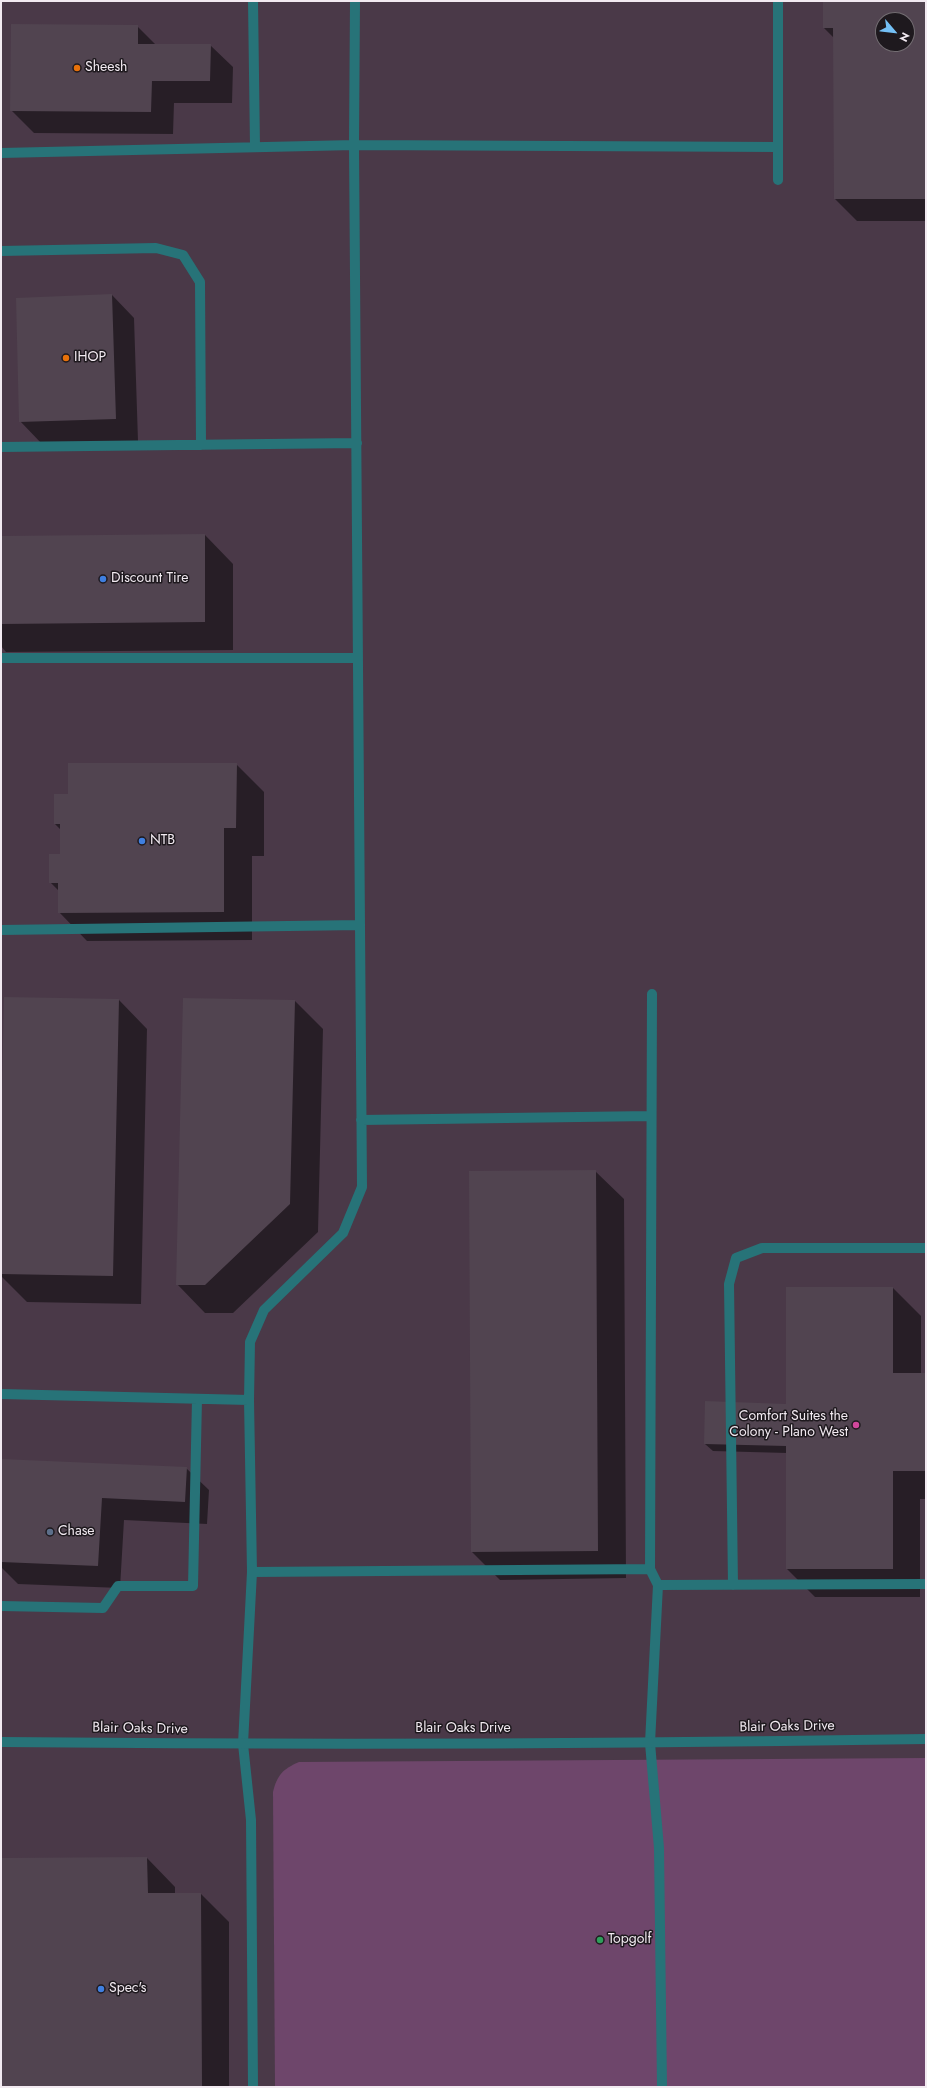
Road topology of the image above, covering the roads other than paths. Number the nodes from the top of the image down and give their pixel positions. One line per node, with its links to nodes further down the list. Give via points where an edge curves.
1 (253, 1): 5 (street)
2 (355, 1): 4 (street)
3 (778, 1): 6 (street)
4 (354, 145): 5 (street); 6 (street); 10 (street)
5 (255, 147): 7 (street)
6 (778, 147): 8 (street)
7 (1, 153)
8 (778, 180)
9 (1, 251): 11 (street, via 156,248 183,255 200,282)
10 (357, 443): 11 (street); 14 (street)
11 (201, 445): 12 (street)
12 (1, 447)
13 (1, 658): 14 (street)
14 (358, 658): 15 (street)
15 (360, 926): 16 (street); 19 (street)
16 (1, 930)
17 (652, 994): 18 (street)
18 (652, 1116): 19 (street); 24 (street)
19 (361, 1120): 23 (street, via 362,1187 343,1233 264,1310 250,1342)
20 (926, 1248): 28 (street, via 762,1248 736,1258 729,1284)
21 (1, 1394): 22 (street)
22 (197, 1399): 23 (street); 29 (street, via 193,1586 118,1586 104,1608)
23 (249, 1400): 25 (street)
24 (650, 1569): 25 (street); 27 (street)
25 (252, 1572): 33 (street)
26 (926, 1584): 28 (street)
27 (658, 1585): 28 (street); 32 (street)
28 (733, 1585)
29 (1, 1606)
30 (926, 1739): 32 (street, Blair Oaks Drive)
31 (1, 1742): 33 (street, Blair Oaks Drive)
32 (650, 1743): 33 (street, Blair Oaks Drive); 35 (street, via 659,1848)
33 (243, 1744): 34 (street, via 251,1820)
34 (253, 2087)
35 (662, 2087)

